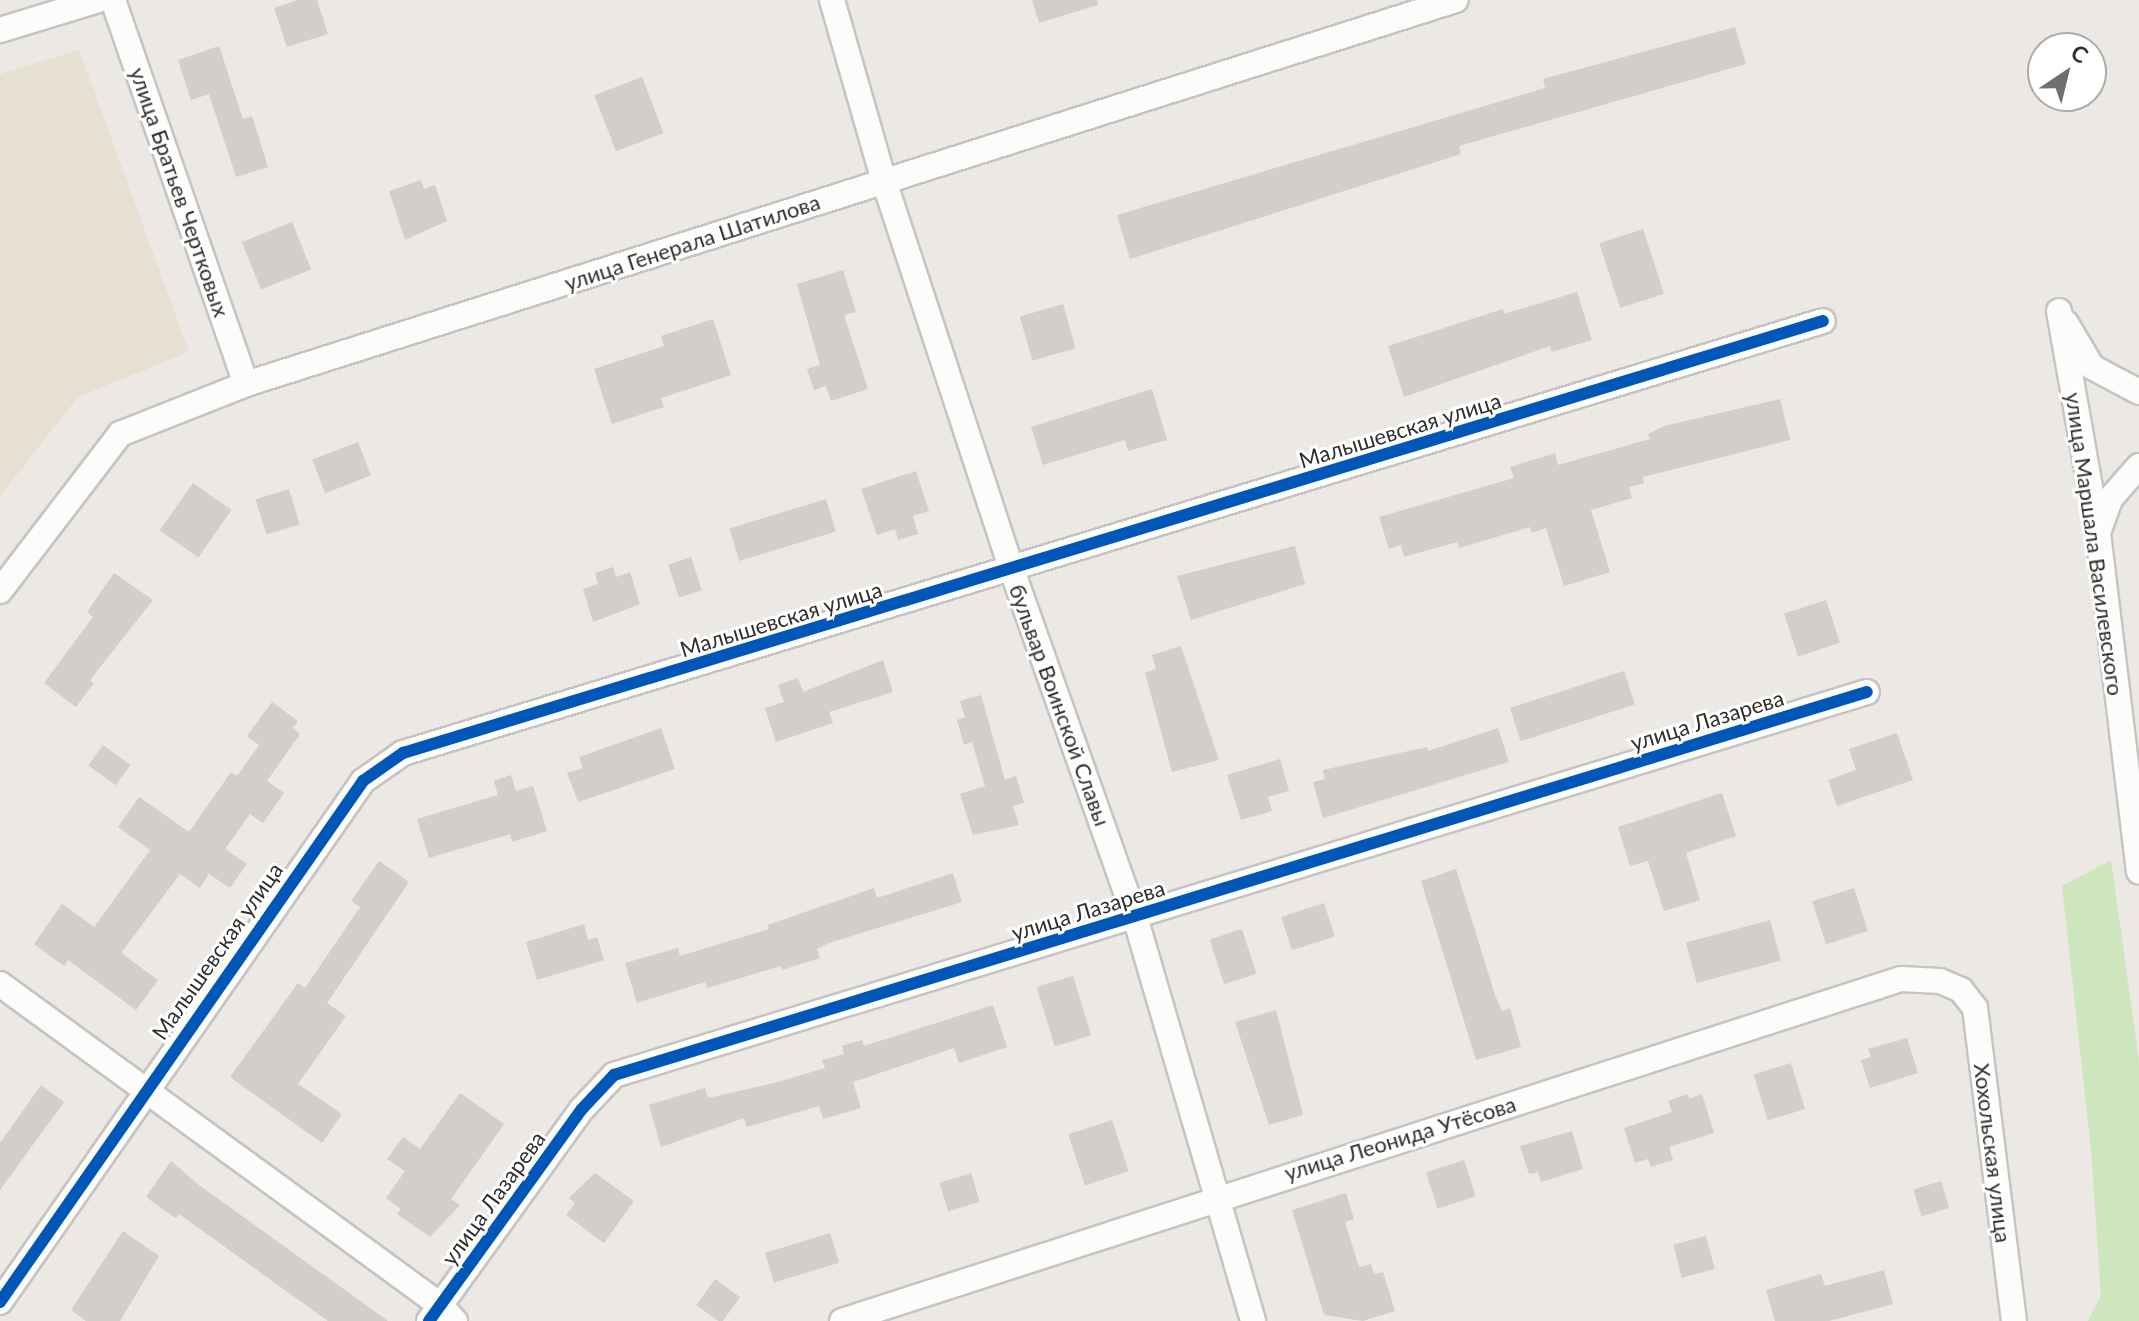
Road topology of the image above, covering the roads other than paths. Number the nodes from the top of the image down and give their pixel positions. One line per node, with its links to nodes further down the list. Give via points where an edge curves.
1 (98, 0): 5 (street)
2 (113, 0): 8 (street, улица Братьев Чертковых)
3 (832, 0): 6 (street, бульвар Воинской Славы)
4 (1456, 0): 6 (street, улица Генерала Шатилова)
5 (0, 30)
6 (884, 181): 8 (street, улица Генерала Шатилова); 12 (street, бульвар Воинской Славы)
7 (1823, 321): 12 (street, Малышевская улица)
8 (246, 384): 13 (street, улица Генерала Шатилова, via 120,434)
9 (2139, 392): 11 (street, улица Маршала Василевского, via 2092,367 2059,311)
10 (2139, 466): 11 (street, via 2110,499)
11 (2098, 533): 15 (street, улица Маршала Василевского)
12 (1012, 570): 16 (street, бульвар Воинской Славы); 19 (street, Малышевская улица, via 403,753 363,781)
13 (0, 591)
14 (1867, 692): 16 (street, улица Лазарева)
15 (2139, 872)
16 (1135, 917): 20 (street, бульвар Воинской Славы); 22 (street, улица Лазарева, via 614,1075 582,1109)
17 (0, 984): 19 (street)
18 (1961, 990): 20 (street, улица Леонида Утёсова, via 1940,981 1901,979); 25 (street, Хохольская улица, via 1975,1008)
19 (143, 1089): 21 (street, Малышевская улица); 22 (street)
20 (1220, 1195): 23 (street, улица Леонида Утёсова); 24 (street, бульвар Воинской Славы)
21 (0, 1302)
22 (442, 1316)
23 (842, 1321)
24 (1253, 1321)
25 (2014, 1321)

